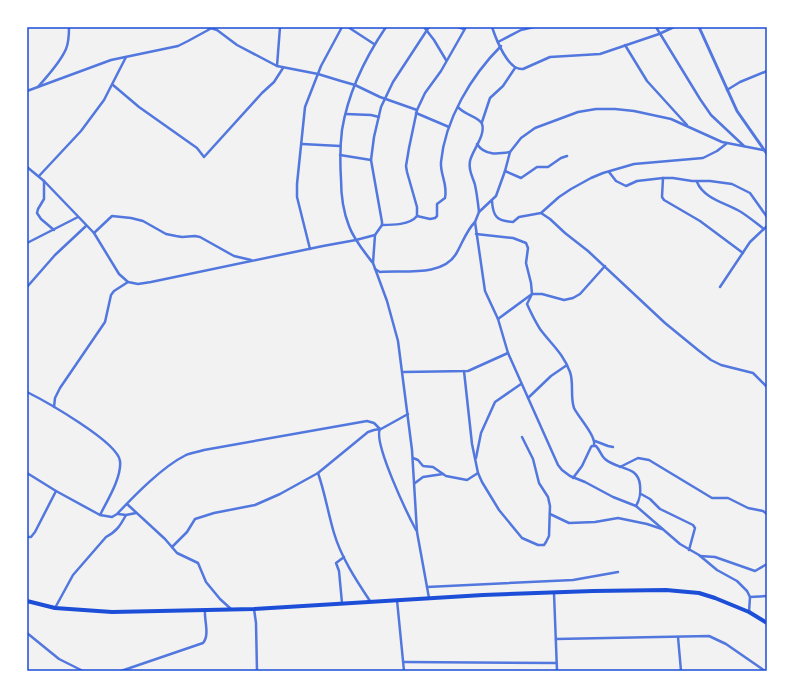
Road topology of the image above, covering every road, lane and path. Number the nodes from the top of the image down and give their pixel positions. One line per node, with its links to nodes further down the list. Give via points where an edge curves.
1 (69, 27): 31 (street, via 66,50)
2 (280, 27): 24 (street)
3 (342, 27): 28 (street)
4 (348, 27): 19 (street)
5 (386, 27): 19 (street)
6 (424, 27): 16 (street)
7 (429, 27): 16 (street)
8 (458, 27): 15 (street)
9 (492, 27): 18 (street)
10 (534, 27): 18 (street, via 521,30)
11 (656, 27): 17 (street)
12 (674, 27): 17 (street)
13 (699, 27): 32 (street)
14 (209, 28): 22 (street, via 178,46); 24 (street, via 217,30 237,45)
15 (465, 28): 23 (street)
16 (427, 31): 23 (street); 34 (street)
17 (659, 34): 20 (street); 46 (street, via 711,115)
18 (498, 42): 21 (street)
19 (374, 44): 30 (street)
20 (626, 45): 26 (street, via 600,54 550,57 523,69); 40 (street, via 647,80)
21 (501, 46): 26 (street); 35 (street, via 490,57)
22 (126, 57): 29 (street); 31 (street, via 111,60)
23 (446, 60): 36 (street, via 425,93)
24 (277, 66): 25 (street)
25 (283, 68): 28 (street); 29 (street, via 274,82 204,157 197,148)
26 (515, 68): 39 (street, via 503,86 488,101)
27 (766, 72): 32 (street)
28 (318, 74): 30 (street); 42 (street, via 305,107)
29 (113, 85): 56 (street, via 91,118)
30 (356, 86): 34 (street); 37 (street)
31 (38, 87): 33 (street)
32 (727, 90): 47 (street, via 737,111)
33 (27, 91)
34 (384, 98): 36 (street); 38 (street)
35 (458, 107): 39 (street); 41 (street)
36 (417, 112): 41 (street); 63 (street, via 406,166)
37 (346, 114): 38 (street); 45 (street)
38 (378, 117): 52 (street)
39 (482, 122): 43 (street, via 482,132)
40 (687, 126): 44 (street); 48 (street, via 670,119 634,112 615,109 589,110 535,128 521,138)
41 (449, 127): 63 (street, via 441,166 446,185 445,198 437,204 435,218)
42 (302, 144): 45 (street); 76 (street, via 297,197)
43 (477, 144): 48 (street, via 483,151 490,153); 61 (street, via 470,163)
44 (726, 144): 46 (street); 55 (street, via 718,152 703,158 634,164)
45 (340, 146): 50 (street)
46 (745, 146): 47 (street)
47 (763, 150): 49 (street)
48 (510, 152): 54 (street)
49 (767, 154)
50 (340, 155): 52 (street); 74 (street, via 342,202)
51 (567, 156): 54 (street, via 548,167 537,167 521,178)
52 (371, 160): 67 (street)
53 (27, 167): 56 (street)
54 (505, 172): 60 (street)
55 (609, 172): 57 (street, via 616,181 626,186 638,181); 62 (street, via 571,189)
56 (39, 176): 58 (street)
57 (663, 178): 59 (street); 77 (street, via 664,200 700,221)
58 (44, 181): 65 (street); 70 (street, via 44,199 37,213)
59 (697, 182): 64 (street, via 725,183 741,188 753,196); 69 (street, via 699,188 708,195)
60 (492, 201): 61 (street); 62 (street, via 495,216 506,221 512,222 519,217)
61 (479, 212): 66 (street)
62 (541, 214): 80 (street, via 575,239)
63 (417, 216): 67 (street, via 405,223)
64 (767, 216)
65 (78, 217): 68 (street); 70 (street)
66 (475, 222): 72 (street); 79 (street, via 455,256 439,268 380,272)
67 (382, 225): 73 (street)
68 (86, 226): 71 (street); 82 (street)
69 (766, 227): 77 (street, via 750,242)
70 (54, 230): 75 (street)
71 (94, 233): 78 (street, via 112,216 131,218 143,221 170,235 200,237 234,256); 81 (street, via 119,274)
72 (476, 234): 84 (street, via 513,238 526,243 526,263); 85 (street, via 485,292)
73 (375, 235): 74 (street); 79 (street)
74 (356, 240): 76 (street); 79 (street)
75 (27, 243)
76 (310, 249): 78 (street)
77 (743, 253): 83 (street)
78 (253, 261): 81 (street, via 151,282)
79 (373, 263): 89 (street, via 392,317)
80 (605, 266): 84 (street, via 580,294 569,300); 91 (street, via 665,323 711,360 724,366 753,372)
81 (128, 282): 94 (street, via 111,295 105,322 68,374 55,398)
82 (27, 286)
83 (720, 287)
84 (532, 294): 85 (street); 87 (street, via 527,303 534,318)
85 (498, 319): 86 (street)
86 (508, 353): 88 (street); 90 (street)
87 (567, 365): 93 (street); 98 (street, via 572,378 574,407)
88 (464, 371): 89 (street); 102 (street)
89 (403, 372): 95 (street)
90 (521, 384): 93 (street); 102 (street, via 494,404 481,433)
91 (767, 388)
92 (27, 392): 94 (street)
93 (528, 398): 108 (street, via 558,465)
94 (54, 407): 118 (street, via 103,440 118,455 118,475)
95 (408, 414): 96 (street); 101 (street)
96 (380, 429): 105 (street, via 368,432); 112 (street, via 367,421 187,454 155,477); 121 (street, via 379,438 395,487)
97 (522, 437): 116 (street, via 533,459 539,483 548,496)
98 (595, 441): 99 (street); 100 (street)
99 (594, 445): 103 (street, via 605,460); 108 (street)
100 (613, 446)
101 (412, 457): 107 (street, via 423,466 433,467); 109 (street)
102 (476, 461): 106 (street)
103 (620, 467): 111 (street, via 638,477); 117 (street, via 638,458 649,460 712,498 728,498)
104 (27, 473): 110 (street)
105 (318, 473): 123 (street, via 255,505 195,519 187,532); 126 (street, via 334,533)
106 (478, 473): 107 (street, via 466,480); 116 (street, via 499,510 522,538 530,543 544,545 549,536)
107 (443, 474): 109 (street, via 424,477)
108 (573, 478): 113 (street)
109 (414, 483): 121 (street)
110 (56, 491): 118 (street); 122 (street, via 34,532)
111 (641, 494): 113 (street); 124 (street, via 660,508 693,525 695,528)
112 (127, 504): 114 (street); 115 (street)
113 (636, 506): 120 (street)
114 (136, 513): 119 (street); 123 (street)
115 (117, 514): 118 (street, via 112,517); 119 (street)
116 (550, 514): 120 (street, via 568,523 618,518)
117 (767, 514)
118 (100, 515)
119 (126, 515): 138 (street, via 113,534 106,537 73,575)
120 (664, 530): 124 (street)
121 (417, 532): 129 (street)
122 (27, 537)
123 (172, 547): 141 (street, via 178,554 198,563 206,582)
124 (689, 550): 125 (street)
125 (698, 556): 127 (street, via 715,557 755,570); 132 (street, via 737,581)
126 (344, 557): 136 (street); 137 (street, via 336,563 340,576)
127 (767, 564)
128 (618, 572): 129 (street, via 573,580)
129 (427, 587): 133 (street)
130 (554, 593): 133 (highway); 142 (highway, via 624,590 699,593); 146 (street)
131 (767, 596): 132 (street)
132 (750, 597): 142 (street)
133 (429, 598): 134 (highway)
134 (397, 600): 136 (highway); 147 (street)
135 (27, 601): 138 (highway)
136 (370, 602): 137 (highway)
137 (342, 603): 139 (highway)
138 (55, 608): 140 (highway, via 112,612)
139 (254, 609): 141 (highway); 151 (street)
140 (205, 610): 141 (highway); 150 (street, via 207,635 203,643)
141 (232, 610)
142 (749, 612): 143 (highway)
143 (767, 623)
144 (27, 633): 149 (street, via 59,659)
145 (678, 636): 146 (street); 154 (street); 155 (street, via 702,635 714,638)
146 (556, 639): 148 (street)
147 (404, 662): 148 (street); 152 (street)
148 (556, 663): 153 (street)
149 (83, 671)
150 (121, 671)
151 (257, 671)
152 (404, 671)
153 (557, 671)
154 (681, 671)
155 (765, 671)

